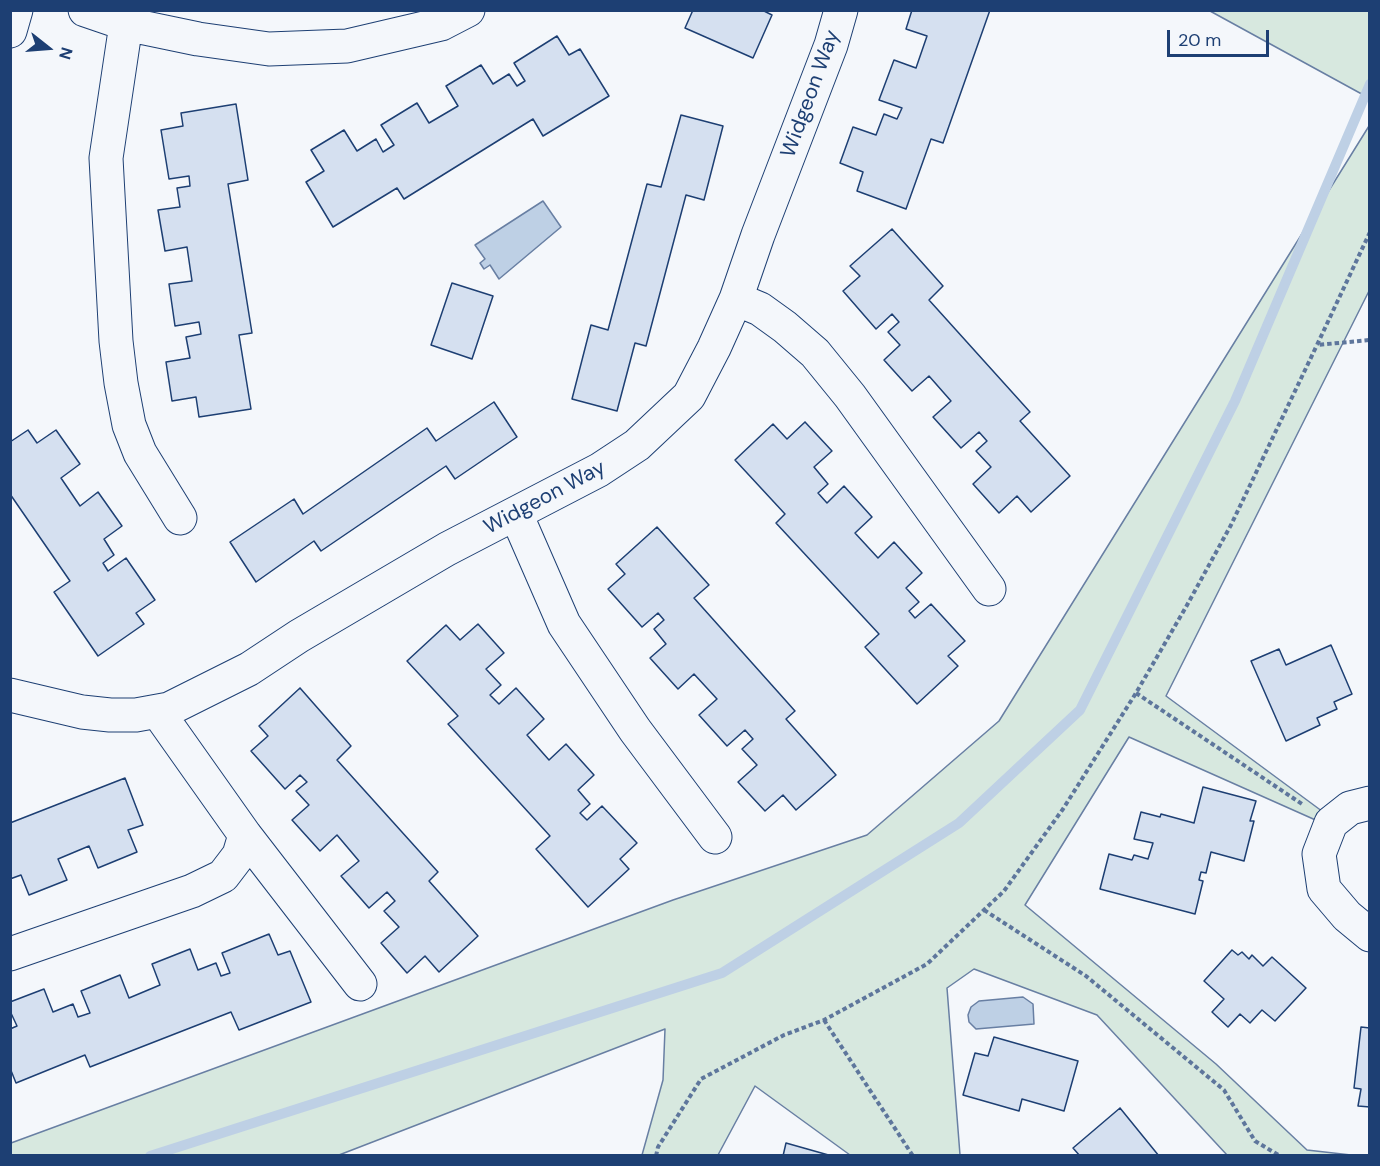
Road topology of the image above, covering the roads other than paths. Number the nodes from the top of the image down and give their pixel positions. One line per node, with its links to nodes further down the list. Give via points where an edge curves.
1 (16, 10): 6 (street)
2 (85, 10): 5 (street)
3 (468, 10): 5 (street, via 441,24 347,46 268,49)
4 (841, 10): 7 (street, Widgeon Way)
5 (126, 24): 9 (street, via 106,158 120,383 129,424 145,462)
6 (10, 31)
7 (736, 299): 8 (street, Widgeon Way, via 689,396 637,446); 10 (street, via 760,309 815,353)
8 (516, 514): 12 (street, Widgeon Way, via 447,549 249,669); 15 (street, via 564,624)
9 (180, 518)
10 (989, 589)
11 (10, 695): 12 (street, Widgeon Way, via 82,712)
12 (158, 712): 14 (street)
13 (1370, 803): 16 (street, via 1350,808 1331,823 1319,854 1324,889)
14 (245, 835): 17 (street, via 239,855 223,876 192,891); 18 (street)
15 (714, 837)
16 (1370, 935)
17 (10, 954)
18 (360, 984)

